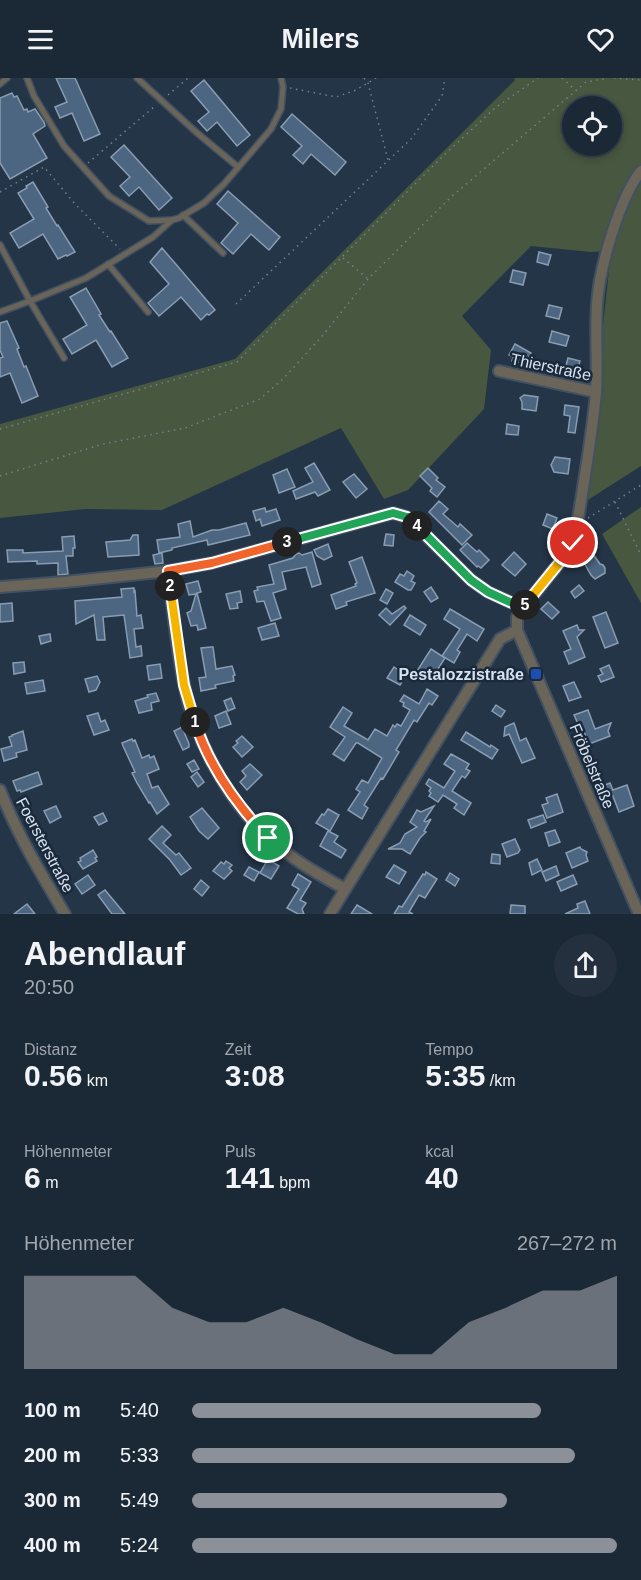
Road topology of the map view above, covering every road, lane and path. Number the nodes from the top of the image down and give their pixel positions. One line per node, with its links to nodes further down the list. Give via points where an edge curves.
1 (8, 78): 15 (lane)
2 (27, 78): 20 (lane, via 64,146)
3 (137, 78): 18 (lane)
4 (188, 78): 18 (path)
5 (281, 78): 16 (lane)
6 (364, 78): 14 (path)
7 (376, 78): 14 (path)
8 (445, 78): 19 (path, via 442,96 411,139)
9 (537, 78): 29 (path, via 495,108)
10 (562, 78): 17 (path)
11 (608, 78): 17 (path, via 586,82)
12 (614, 78): 13 (path)
13 (641, 80)
14 (368, 83): 16 (path, via 336,97); 19 (path)
15 (0, 84)
16 (284, 87): 21 (lane, via 281,109 271,129)
17 (576, 91): 31 (path, via 451,197)
18 (161, 100): 20 (path); 21 (lane)
19 (388, 161): 33 (path)
20 (83, 167): 25 (lane, via 110,196 149,220)
21 (238, 167): 24 (lane, via 204,202)
22 (641, 171): 38 (street, via 622,206 601,278)
23 (0, 192): 28 (path, via 44,167)
24 (183, 215): 25 (lane); 27 (lane)
25 (172, 220): 28 (lane)
26 (0, 245): 32 (lane)
27 (223, 253)
28 (124, 254): 30 (lane)
29 (342, 258): 31 (path); 39 (path, via 237,362)
30 (108, 264): 32 (lane, via 86,278); 35 (lane)
31 (368, 279): 40 (path, via 323,335 260,399 186,428 103,444)
32 (30, 301): 34 (lane); 36 (lane)
33 (236, 304)
34 (0, 312)
35 (148, 312)
36 (64, 358)
37 (499, 371): 38 (street, Thierstraße)
38 (596, 392): 43 (street)
39 (0, 429)
40 (0, 476)
41 (641, 485): 42 (path)
42 (615, 501): 43 (path); 44 (path)
43 (577, 525): 47 (street, via 573,543 564,557)
44 (641, 555)
45 (168, 571): 46 (street); 47 (street, via 212,563 393,513 407,517 471,580); 50 (street, via 184,685 211,762 231,794 268,838)
46 (0, 587)
47 (523, 608): 48 (street, via 517,617)
48 (517, 630): 50 (street, via 500,639); 53 (street, Fröbelstraße)
49 (0, 790): 51 (street, Foersterstraße, via 32,859)
50 (345, 889): 52 (street)
51 (65, 914)
52 (330, 914)
53 (639, 914)

